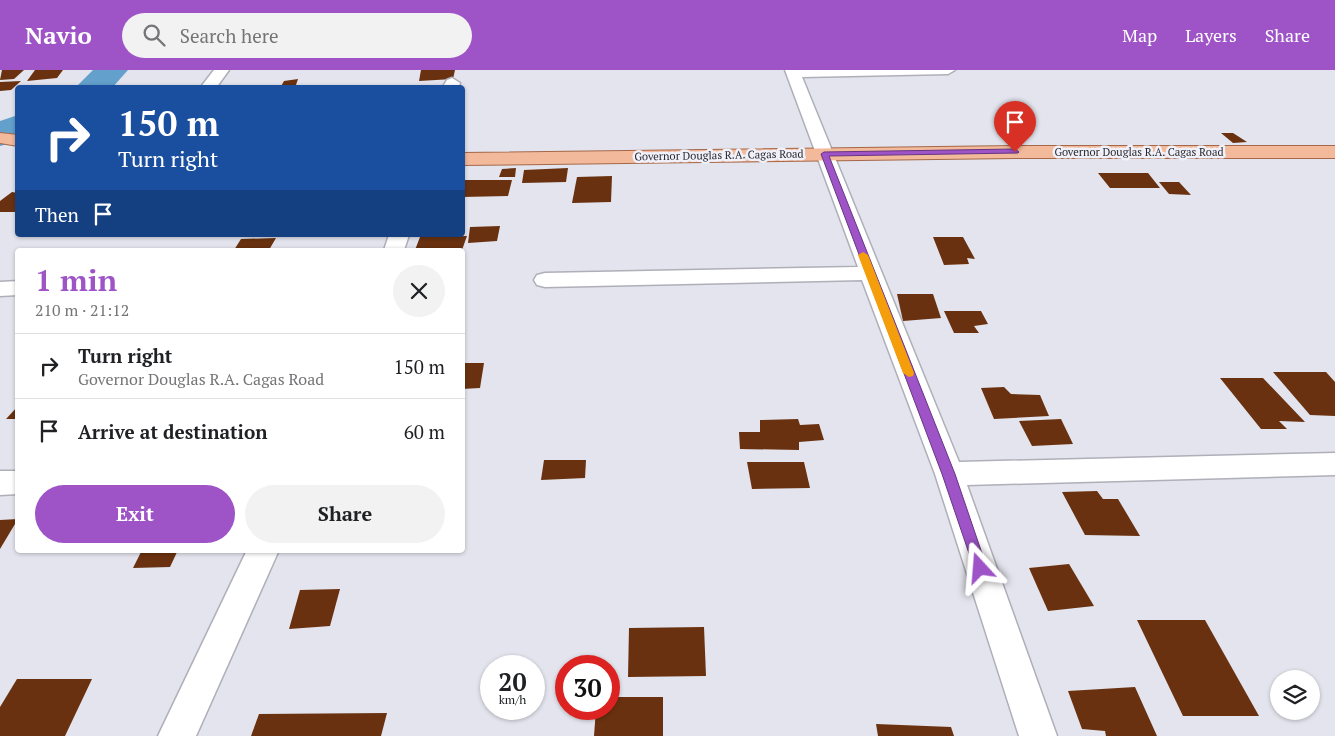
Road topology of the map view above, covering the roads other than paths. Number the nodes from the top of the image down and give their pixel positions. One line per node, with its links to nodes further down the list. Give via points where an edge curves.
1 (222, 70): 4 (street)
2 (948, 70): 3 (street)
3 (793, 71): 8 (street)
4 (210, 85)
5 (0, 138): 6 (main road)
6 (15, 140)
7 (1335, 152): 8 (main road, Governor Douglas R.A. Cagas Road)
8 (824, 154): 9 (main road, Governor Douglas R.A. Cagas Road); 10 (street)
9 (465, 158)
10 (870, 273): 11 (street); 15 (street)
11 (545, 280)
12 (0, 288): 13 (street)
13 (15, 288)
14 (1335, 464): 15 (street)
15 (949, 474): 20 (street)
16 (15, 482): 17 (street)
17 (0, 483)
18 (262, 553): 19 (street)
19 (177, 736)
20 (1038, 736)

